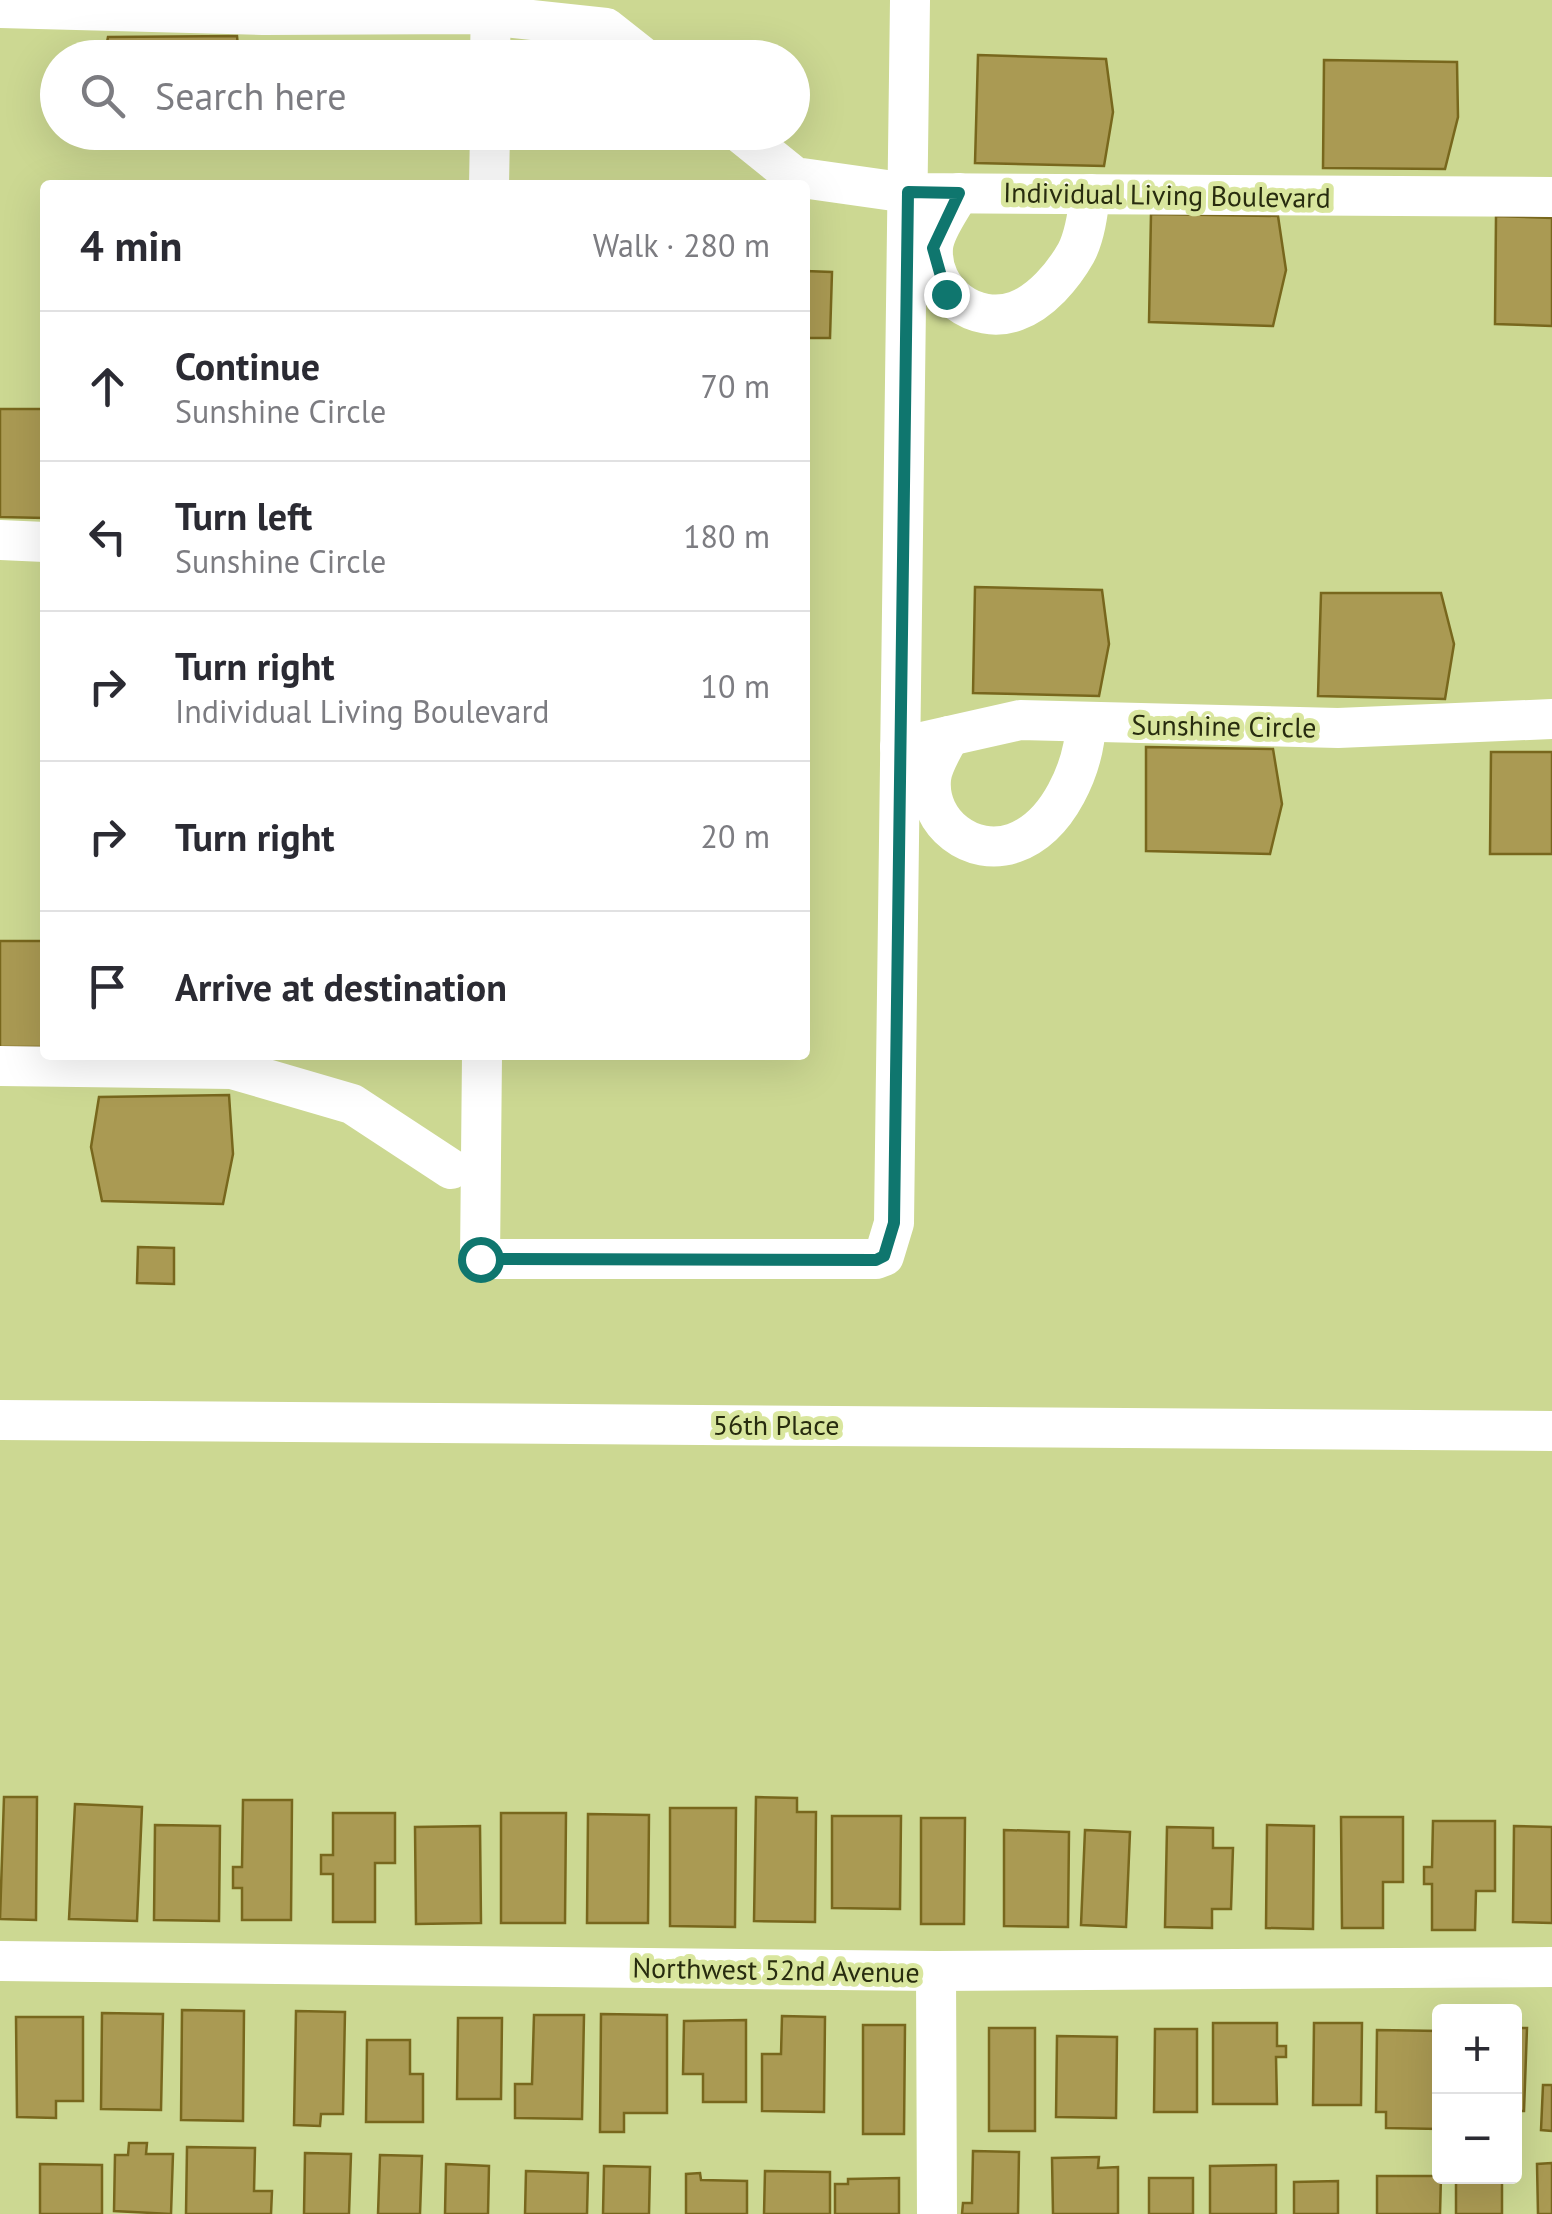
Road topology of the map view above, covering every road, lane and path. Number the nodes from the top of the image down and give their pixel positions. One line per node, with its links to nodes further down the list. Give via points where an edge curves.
1 (910, 0): 9 (street)
2 (0, 8): 3 (street)
3 (491, 8): 4 (street); 5 (street, via 606,28)
4 (490, 40)
5 (621, 40)
6 (490, 150): 8 (street)
7 (762, 150): 9 (street, Individual Living Boulevard, via 795,176)
8 (489, 180)
9 (908, 192): 10 (street, Individual Living Boulevard); 18 (street)
10 (959, 193): 11 (street, Individual Living Boulevard); 11 (street, via 933,248 936,267 946,294 988,314 1014,312 1051,287 1077,252)
11 (1090, 194): 12 (street, Individual Living Boulevard)
12 (1552, 197)
13 (0, 540): 14 (street)
14 (40, 542)
15 (1552, 719): 16 (street, Sunshine Circle, via 1338,728)
16 (1086, 723): 17 (street, Sunshine Circle, via 1020,720); 17 (street, via 1085,748 1070,785 1048,818 1012,844 986,846 944,825 931,779)
17 (949, 736): 18 (street, Sunshine Circle)
18 (900, 747): 19 (street, via 894,1223 884,1256 480,1259)
19 (482, 1060)
20 (0, 1066): 21 (street, via 232,1069 352,1104)
21 (451, 1169)
22 (0, 1420): 23 (street, 56th Place)
23 (1552, 1431)
24 (0, 1962): 26 (street, Northwest 52nd Avenue)
25 (1552, 1967): 26 (street, Northwest 52nd Avenue)
26 (936, 1971): 27 (street)
27 (938, 2214)

